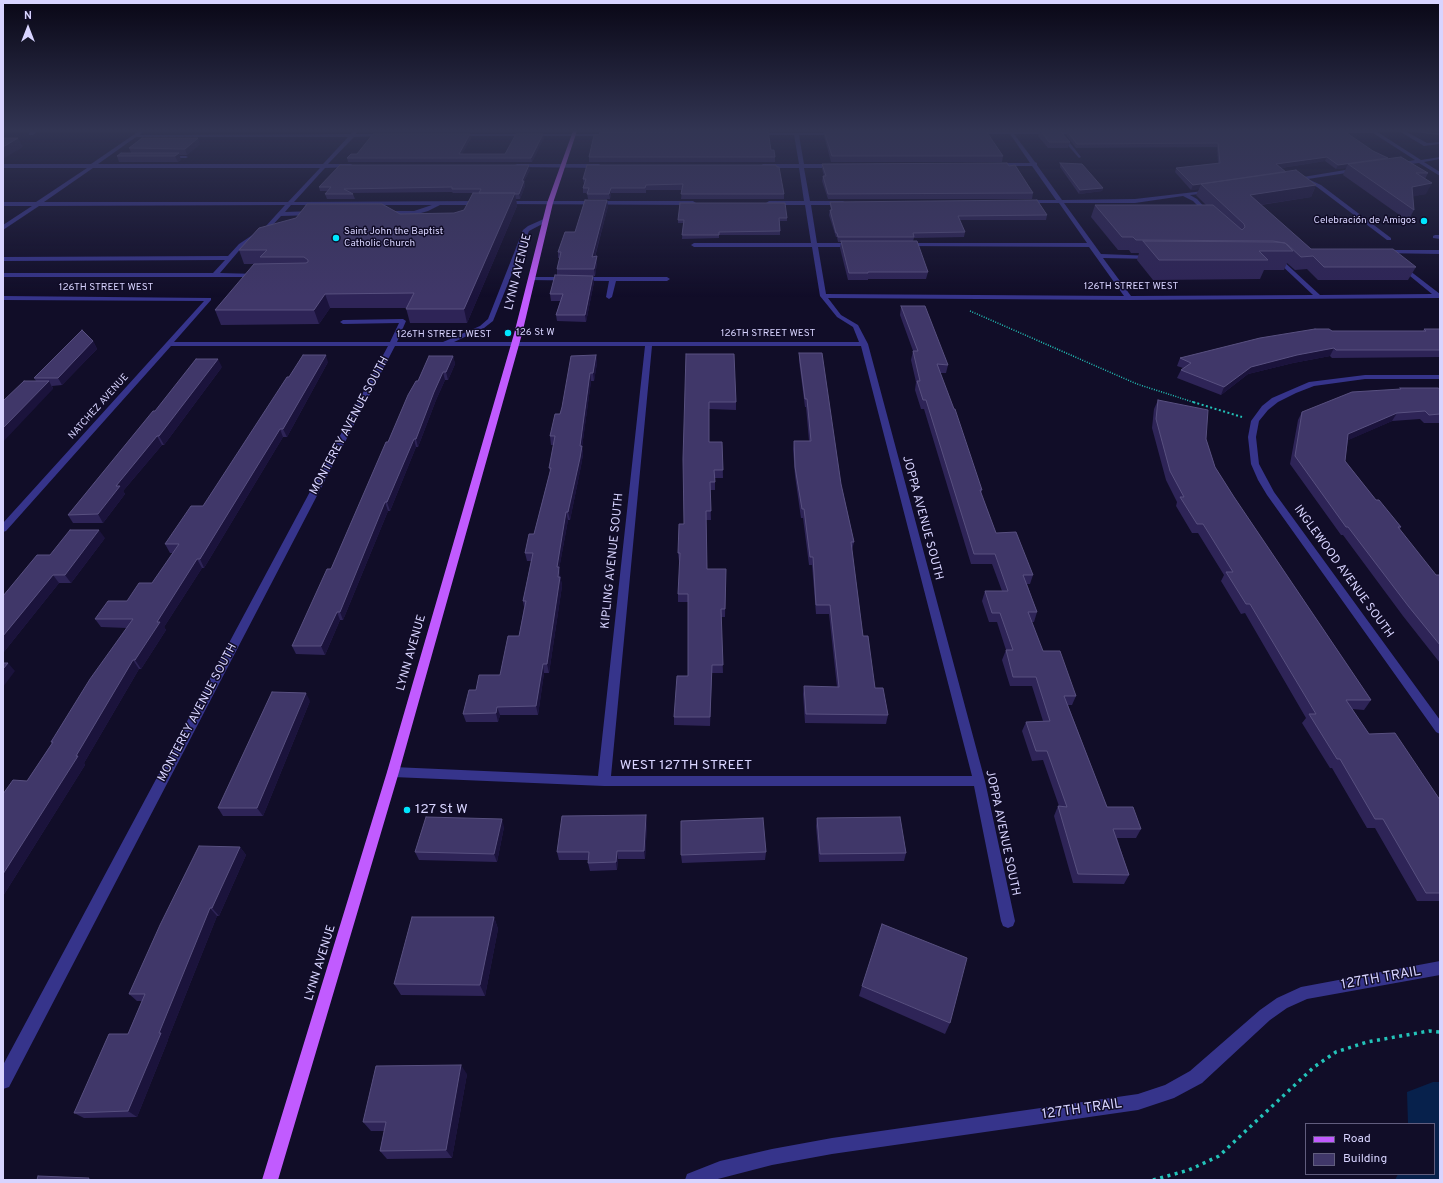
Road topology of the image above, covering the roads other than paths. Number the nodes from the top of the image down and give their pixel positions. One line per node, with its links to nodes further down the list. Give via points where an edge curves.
1 (64, 186): 21 (street)
2 (306, 186): 9 (street)
3 (556, 186): 15 (main road, LYNN AVENUE)
4 (804, 186): 18 (street, JOPPA AVENUE SOUTH)
5 (1050, 186): 11 (street)
6 (1319, 186): 28 (street)
7 (1217, 190): 8 (street)
8 (1185, 195): 11 (street, via 1135,201); 25 (street, via 1195,200)
9 (292, 202): 12 (street); 21 (street); 24 (street)
10 (1016, 202): 11 (street)
11 (1060, 202): 33 (street)
12 (440, 203): 13 (street); 23 (street, via 414,213)
13 (487, 203)
14 (495, 203): 15 (street)
15 (550, 203): 16 (street); 26 (main road, LYNN AVENUE)
16 (698, 203)
17 (760, 203): 18 (street)
18 (807, 203): 19 (street); 30 (street, JOPPA AVENUE SOUTH)
19 (846, 203)
20 (3, 204): 21 (street)
21 (39, 204): 27 (street)
22 (320, 213): 24 (street)
23 (375, 213)
24 (281, 214): 38 (street, via 268,227 241,245)
25 (1211, 216)
26 (546, 220): 43 (main road, LYNN AVENUE); 58 (street, via 526,230 491,320 482,327)
27 (3, 228)
28 (1389, 239)
29 (694, 245): 30 (street)
30 (814, 245): 31 (street); 46 (street, JOPPA AVENUE SOUTH)
31 (862, 245)
32 (894, 245): 33 (street)
33 (1092, 245): 35 (street)
34 (1440, 252): 48 (street, via 1383,252)
35 (1100, 256): 36 (street); 52 (street)
36 (1162, 257)
37 (1267, 257): 47 (street, via 1279,260)
38 (230, 258): 39 (street); 42 (street)
39 (3, 259)
40 (3, 275): 42 (street)
41 (262, 275): 42 (street)
42 (214, 276)
43 (531, 279): 44 (street); 61 (main road, LYNN AVENUE)
44 (613, 279): 45 (street); 49 (street)
45 (667, 279)
46 (823, 296): 52 (street, 126TH STREET WEST); 60 (street, JOPPA AVENUE SOUTH, via 839,316 856,326)
47 (1317, 296): 48 (street, 126TH STREET WEST); 52 (street, 126TH STREET WEST)
48 (1439, 296)
49 (609, 297)
50 (3, 298): 51 (street, 126TH STREET WEST)
51 (11, 298): 53 (street, 126TH STREET WEST); 54 (street)
52 (1129, 298)
53 (209, 299): 56 (street, NATCHEZ AVENUE)
54 (3, 304)
55 (343, 322): 57 (street, MONTEREY AVENUE SOUTH, via 403,321)
56 (168, 344): 57 (street, 126TH STREET WEST); 63 (street, NATCHEZ AVENUE)
57 (393, 344): 58 (street, 126TH STREET WEST); 70 (street, MONTEREY AVENUE SOUTH)
58 (442, 344): 61 (street, 126TH STREET WEST)
59 (649, 344): 60 (street, 126TH STREET WEST); 61 (street, 126TH STREET WEST); 66 (street, KIPLING AVENUE SOUTH)
60 (864, 344): 67 (street, JOPPA AVENUE SOUTH)
61 (514, 345): 65 (main road, LYNN AVENUE)
62 (1440, 377): 64 (street, INGLEWOOD AVENUE SOUTH, via 1365,377 1312,384 1293,391 1265,408 1256,421 1252,437 1255,464 1262,480)
63 (3, 529)
64 (1440, 729)
65 (393, 772): 66 (street, WEST 127TH STREET); 71 (main road, LYNN AVENUE)
66 (604, 780): 67 (street, WEST 127TH STREET)
67 (979, 781): 68 (street, JOPPA AVENUE SOUTH)
68 (1008, 921)
69 (1440, 968): 72 (street, 127TH TRAIL, via 1306,992 1282,1003 1265,1015 1196,1078 1168,1092 1138,1102 780,1155 720,1169)
70 (3, 1081)
71 (270, 1180)
72 (693, 1180)

